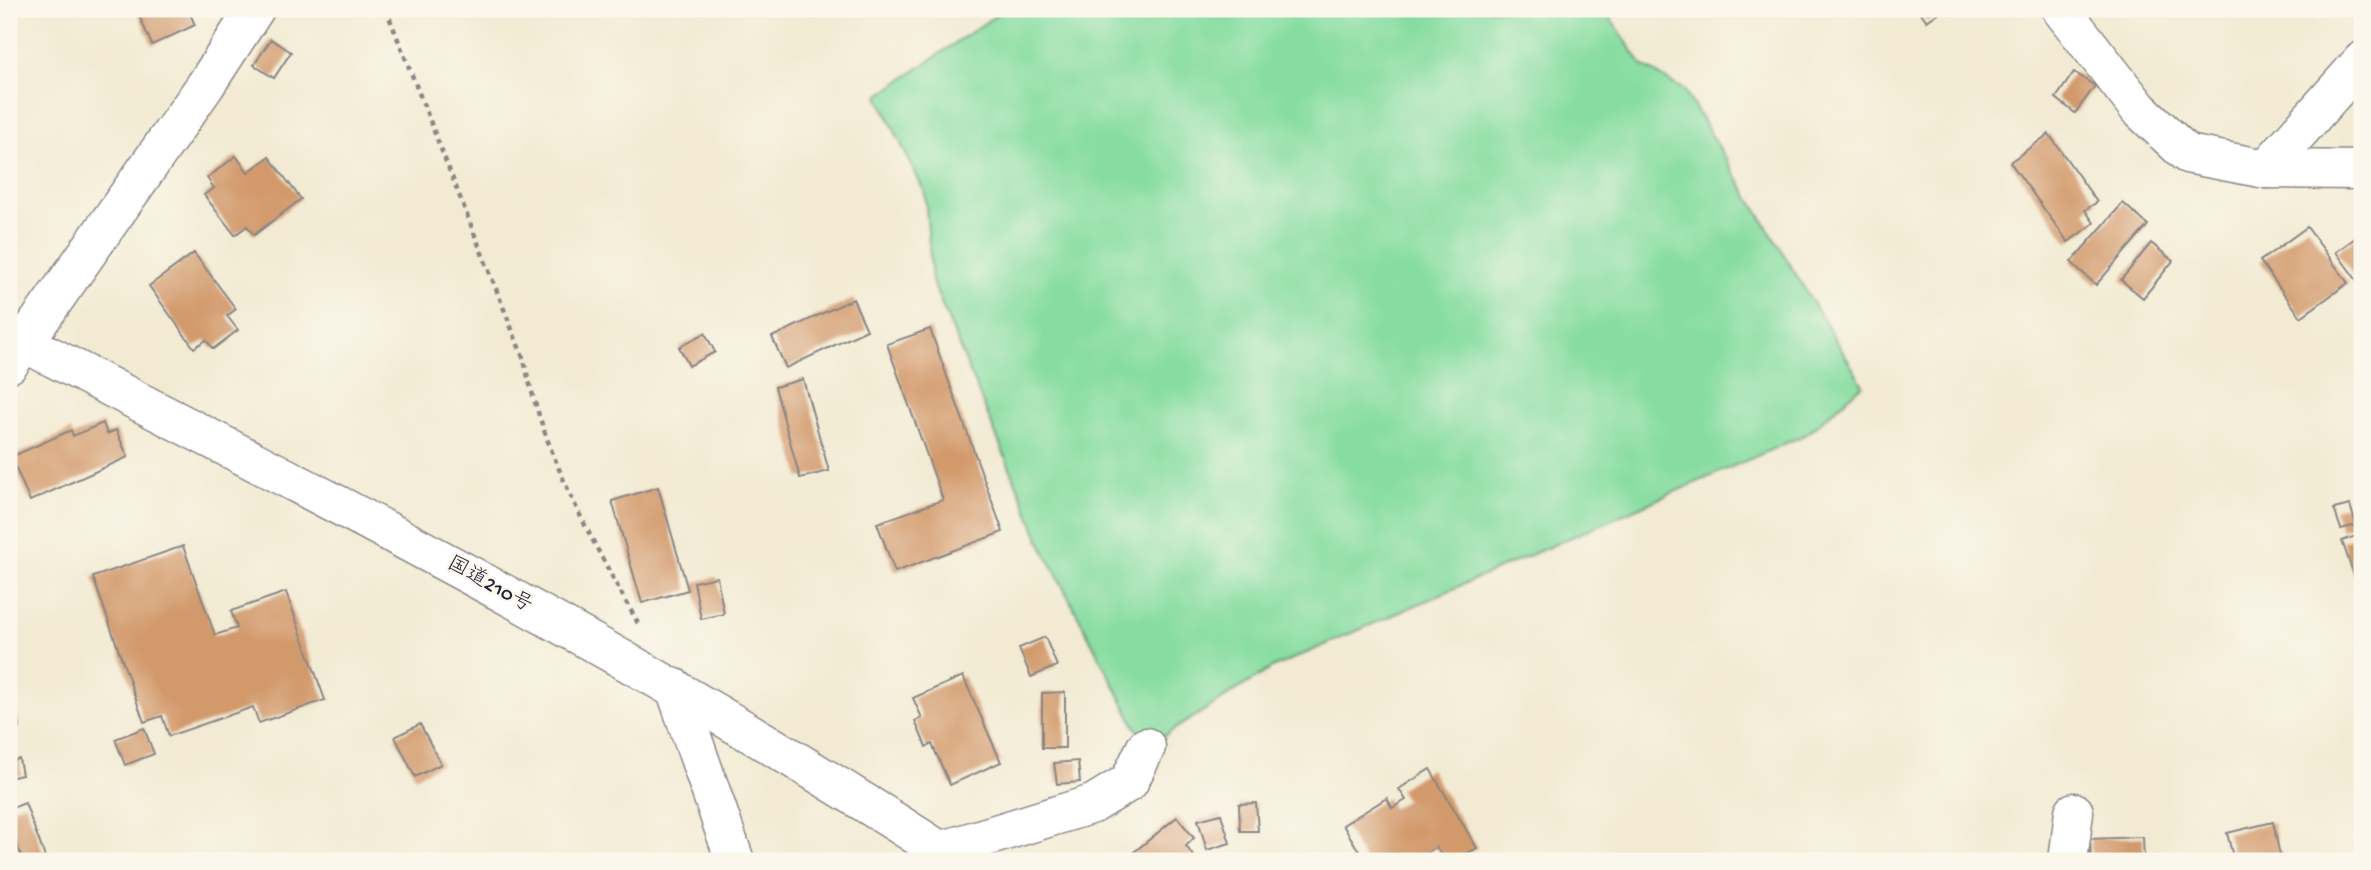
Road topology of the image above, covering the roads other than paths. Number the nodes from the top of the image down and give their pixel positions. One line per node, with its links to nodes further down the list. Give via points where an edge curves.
1 (255, 9): 6 (main road, via 205,86)
2 (2061, 9): 4 (main road, via 2139,109 2187,154)
3 (2362, 61): 4 (main road)
4 (2266, 169): 5 (main road)
5 (2362, 170)
6 (13, 347): 7 (main road, 国道210号, via 379,526)
7 (675, 688): 10 (main road, 国道210号); 11 (main road)
8 (1146, 747): 10 (main road, via 1129,782 1093,804)
9 (2074, 812): 12 (main road)
10 (948, 856)
11 (735, 861)
12 (2068, 861)

